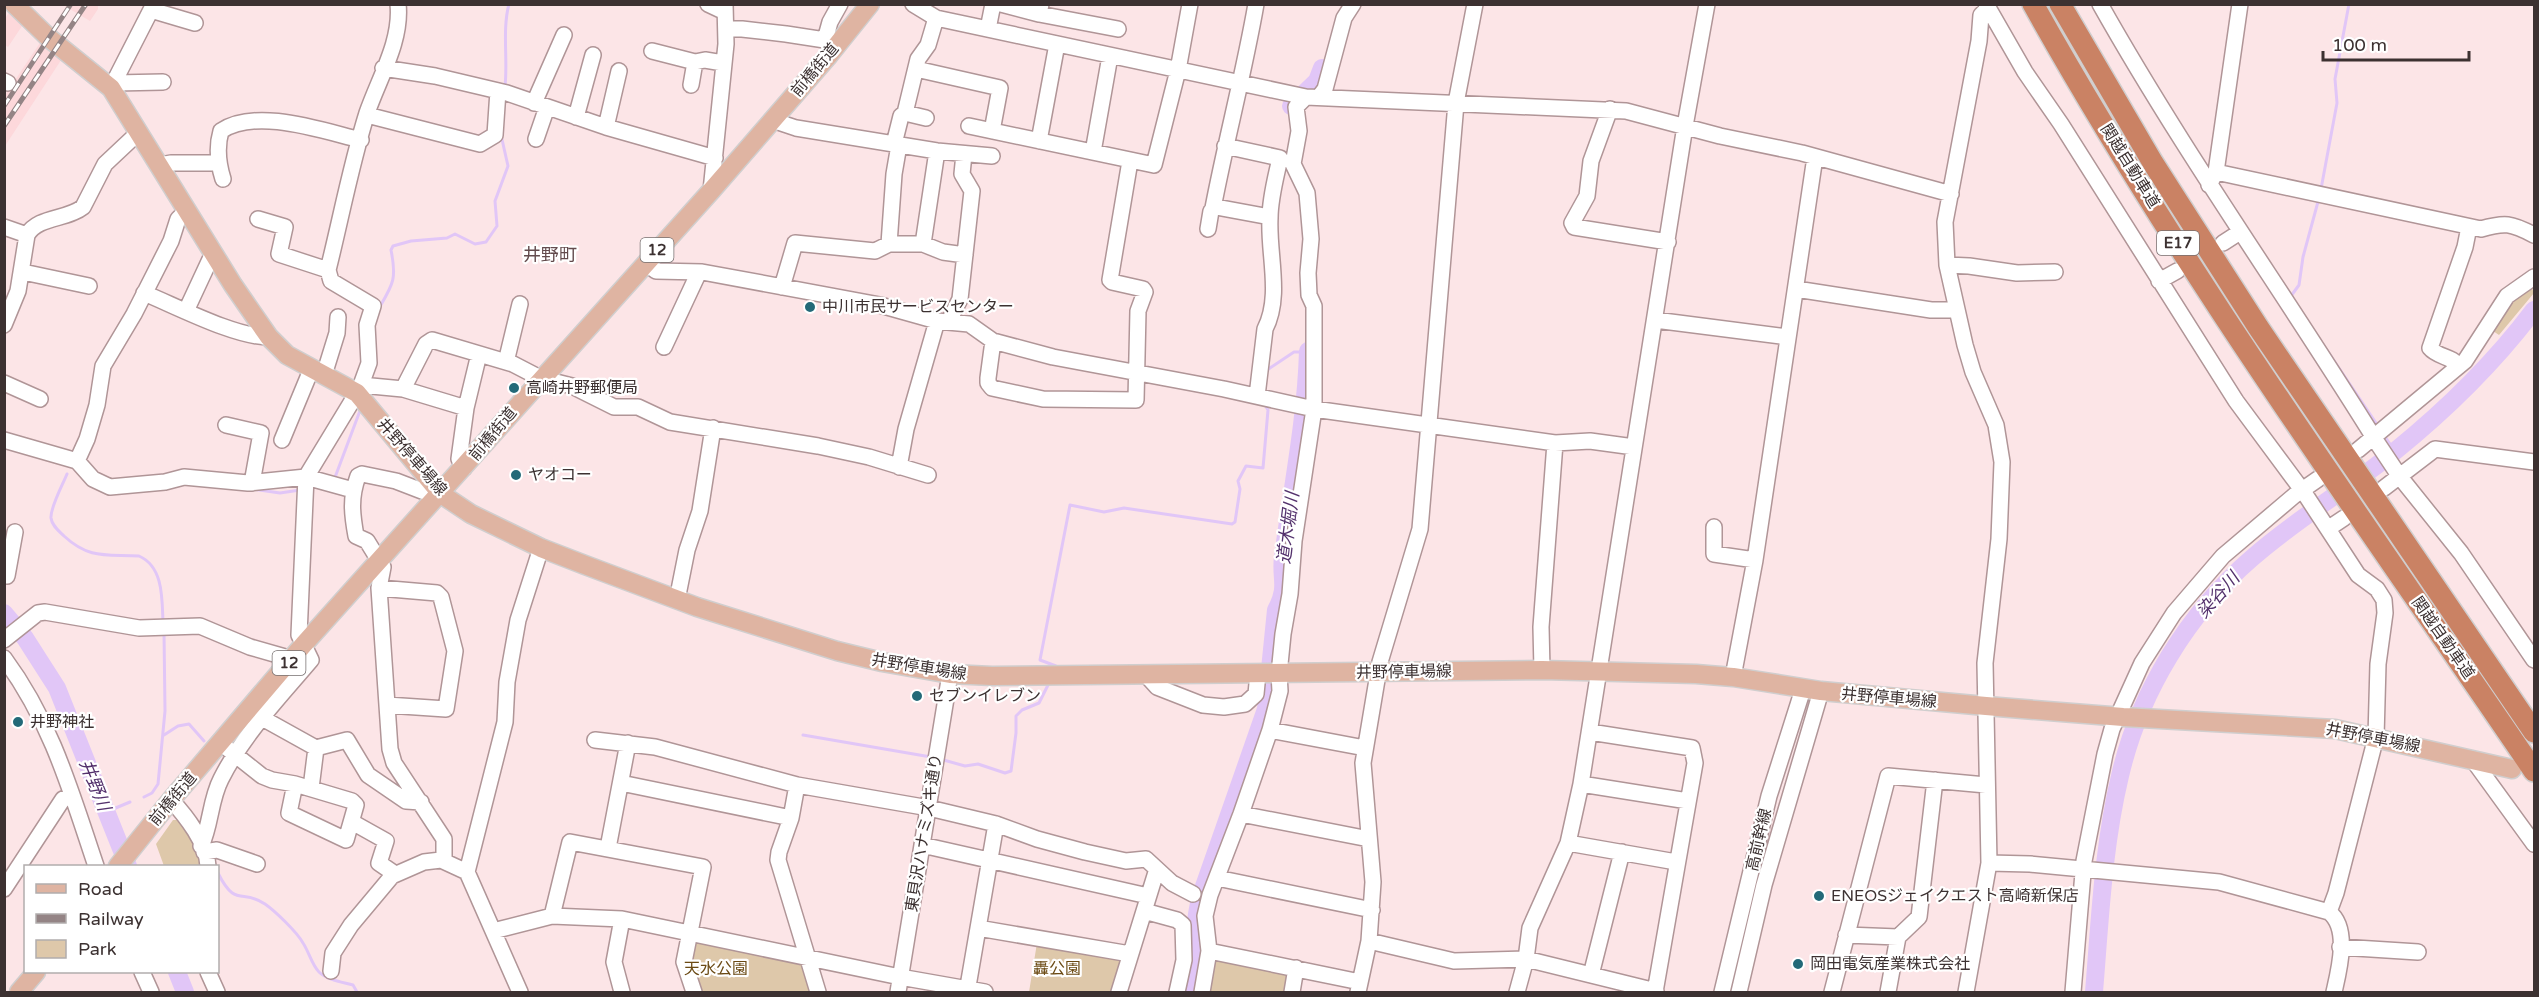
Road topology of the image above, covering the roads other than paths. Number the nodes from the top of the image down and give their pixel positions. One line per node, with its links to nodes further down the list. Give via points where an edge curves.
1 (7, 4): 22 (street)
2 (14, 4): 43 (main road, 井野停車場線, via 49,38)
3 (708, 4): 21 (street)
4 (840, 4): 29 (street)
5 (870, 4): 29 (main road, 前橋街道 / 12)
6 (913, 4): 24 (street)
7 (993, 4): 26 (street)
8 (1001, 4): 23 (street)
9 (1190, 4): 39 (street)
10 (1256, 4): 42 (street)
11 (1353, 4): 46 (street, via 1344,18 1325,89)
12 (1475, 4): 47 (street)
13 (1707, 4): 56 (street)
14 (2034, 4): 147 (highway, 関越自動車道 / E17, via 2144,190)
15 (2060, 4): 139 (highway, 関越自動車道 / E17, via 2152,163 2258,327)
16 (2100, 4): 75 (street, via 2138,73)
17 (2240, 4): 75 (street)
18 (396, 5): 37 (street, via 400,14 395,42)
19 (1987, 6): 77 (street, via 1981,15); 102 (street)
20 (152, 7): 25 (street); 43 (street)
21 (725, 8): 28 (street)
22 (4, 9)
23 (1040, 9): 27 (street)
24 (936, 18): 26 (street); 38 (street)
25 (195, 23)
26 (988, 29): 31 (street)
27 (1118, 29)
28 (726, 30): 29 (street, via 825,40); 36 (street)
29 (837, 31): 54 (main road, 前橋街道 / 12)
30 (564, 34): 48 (street)
31 (1057, 44): 34 (street); 62 (street)
32 (652, 51): 35 (street)
33 (593, 55): 52 (street)
34 (1110, 56): 39 (street); 66 (street)
35 (695, 62): 36 (street); 44 (street)
36 (723, 63): 70 (street)
37 (383, 68): 45 (street); 51 (street)
38 (916, 69): 50 (street); 58 (street, via 1000,88)
39 (1178, 70): 42 (street); 71 (street, via 1154,165)
40 (620, 71): 57 (street)
41 (163, 81): 43 (street)
42 (1242, 84): 46 (street); 64 (street)
43 (113, 85): 59 (main road, 井野停車場線)
44 (691, 86)
45 (498, 91): 48 (street); 51 (street, via 495,135 480,144)
46 (1312, 97): 47 (street); 130 (street, via 1296,107 1299,131 1293,164 1306,193 1311,239 1308,273 1314,306)
47 (1456, 103): 49 (street); 132 (street)
48 (541, 105): 52 (street); 60 (street)
49 (1610, 109): 56 (street); 88 (street, via 1591,160 1587,196 1572,223 1574,227)
50 (905, 113): 53 (street); 63 (street, via 901,116)
51 (367, 115): 61 (street)
52 (576, 117): 57 (street)
53 (926, 118)
54 (772, 120): 63 (street, via 796,128); 76 (main road, 前橋街道 / 12)
55 (969, 126): 58 (street)
56 (1685, 126): 69 (street); 88 (street)
57 (606, 127): 70 (street)
58 (992, 131): 62 (street)
59 (138, 133): 73 (main road, 井野停車場線); 86 (street, via 105,164 83,207 38,224)
60 (536, 139)
61 (361, 140): 72 (street, via 301,125 240,122 221,131); 96 (street)
62 (1039, 141): 66 (street)
63 (897, 145): 65 (street); 90 (street)
64 (1225, 147): 78 (street); 80 (street, via 1280,158)
65 (937, 151): 67 (street); 91 (street)
66 (1093, 152): 71 (street)
67 (964, 154): 68 (street); 93 (street, via 962,174 972,191)
68 (992, 156)
69 (1815, 157): 77 (street); 105 (street)
70 (715, 158): 76 (street)
71 (1130, 161): 122 (street, via 1110,280 1145,292 1138,311)
72 (218, 163): 73 (street); 74 (street)
73 (160, 165): 79 (main road, 井野停車場線)
74 (223, 179)
75 (2212, 179): 83 (street); 85 (street)
76 (711, 191): 94 (main road, 前橋街道 / 12)
77 (1951, 195): 95 (street, via 1945,222)
78 (1213, 208): 80 (street); 84 (street)
79 (186, 211): 92 (main road, 井野停車場線); 106 (street, via 178,219)
80 (1270, 217): 127 (street, via 1273,294)
81 (258, 219): 96 (street, via 285,227 279,254)
82 (4, 227): 86 (street)
83 (2469, 227): 87 (street, via 2508,225); 120 (street, via 2430,348)
84 (1208, 229)
85 (2240, 232): 89 (street); 134 (street)
86 (27, 235): 98 (street)
87 (2535, 235)
88 (1668, 242): 112 (street)
89 (2223, 243)
90 (889, 244): 91 (street); 104 (street, via 875,252 795,243)
91 (923, 244): 93 (street)
92 (213, 253): 109 (street); 114 (main road, 井野停車場線)
93 (965, 255): 113 (street, via 960,300)
94 (645, 263): 99 (street, via 656,271); 123 (main road, 前橋街道 / 12)
95 (1947, 265): 100 (street, via 2017,273); 108 (street)
96 (328, 270): 126 (street, via 331,281 373,306 367,325 369,363)
97 (2177, 271): 102 (street)
98 (23, 272): 103 (street); 111 (street)
99 (699, 272): 104 (street); 117 (street)
100 (2055, 272)
101 (2535, 277): 120 (street, via 2507,296 2478,344)
102 (2159, 281): 151 (street, via 2236,401)
103 (89, 286)
104 (782, 287): 113 (street)
105 (1796, 289): 108 (street, via 1931,310); 115 (street)
106 (144, 293): 109 (street); 140 (street, via 103,366 97,405)
107 (520, 304): 119 (street)
108 (1957, 310): 178 (street, via 1970,362 1996,425 2001,452 1999,539 1985,663)
109 (186, 311): 114 (street)
110 (339, 317): 121 (street, via 337,333)
111 (6, 319)
112 (1655, 320): 115 (street); 138 (street)
113 (943, 321): 116 (street, via 969,324); 142 (street, via 906,429)
114 (269, 337): 121 (main road, 井野停車場線, via 287,355)
115 (1788, 337): 158 (street)
116 (993, 340): 122 (street, via 1053,357); 122 (street, via 988,383 992,388 1012,393 1043,399 1136,400)
117 (664, 347)
118 (479, 354): 119 (street); 125 (street, via 428,341); 129 (street)
119 (506, 362): 123 (street)
120 (2459, 366): 134 (street)
121 (317, 372): 126 (main road, 井野停車場線); 136 (street)
122 (1138, 372): 127 (street)
123 (540, 378): 133 (street, via 572,386 614,407 638,407 670,422); 143 (main road, 前橋街道 / 12)
124 (4, 383): 128 (street)
125 (403, 389): 126 (street); 129 (street)
126 (359, 391): 146 (street); 152 (main road, 井野停車場線)
127 (1257, 396): 130 (street)
128 (40, 399)
129 (466, 408): 143 (street, via 459,459)
130 (1314, 409): 132 (street); 173 (street)
131 (226, 425): 148 (street, via 261,433)
132 (1428, 426): 137 (street); 171 (street, via 1420,529)
133 (713, 428): 142 (street, via 818,446); 162 (street, via 700,511)
134 (2375, 439): 139 (street); 145 (street)
135 (4, 440): 140 (street)
136 (282, 440)
137 (1555, 443): 138 (street, via 1590,441); 168 (street, via 1541,627)
138 (1634, 447): 169 (street)
139 (2354, 456): 149 (highway, E17)
140 (77, 460): 148 (street, via 99,483 110,487 184,477)
141 (2535, 462): 145 (street, via 2434,449)
142 (899, 467): 144 (street)
143 (464, 468): 152 (main road, 前橋街道 / 12)
144 (928, 475)
145 (2399, 475): 149 (street); 167 (street, via 2462,553)
146 (306, 477): 148 (street); 150 (street); 164 (street, via 299,635)
147 (2324, 477): 151 (street); 153 (highway, E17)
148 (252, 483)
149 (2377, 489): 183 (highway, 関越自動車道 / E17)
150 (353, 490): 152 (street, via 362,474); 159 (street, via 351,513 356,536 367,541)
151 (2304, 492): 154 (street); 179 (street, via 2231,548 2184,600 2142,663)
152 (441, 494): 157 (main road, 井野停車場線, via 471,514); 159 (main road, 前橋街道 / 12)
153 (2348, 511): 154 (street); 193 (highway, 関越自動車道 / E17)
154 (2327, 526): 184 (street, via 2358,575 2377,589 2385,604)
155 (1714, 527): 158 (street, via 1714,554)
156 (15, 532): 160 (street)
157 (541, 548): 162 (main road, 井野停車場線); 227 (street, via 518,620 507,682 505,722)
158 (1755, 560): 175 (street)
159 (378, 561): 161 (street, via 383,567); 164 (main road, 前橋街道 / 12)
160 (7, 576)
161 (379, 588): 177 (street); 177 (street, via 437,593 455,651 446,709)
162 (677, 600): 172 (main road, 井野停車場線, via 837,651)
163 (4, 640): 166 (street, via 38,613 45,612 139,628 200,626)
164 (304, 644): 166 (main road, 前橋街道 / 12); 180 (street, via 311,660)
165 (4, 658): 201 (street, via 39,711)
166 (292, 659): 187 (main road, 前橋街道 / 12)
167 (2535, 660)
168 (1542, 670): 169 (main road, 井野停車場線); 171 (main road, 井野停車場線)
169 (1598, 672): 175 (main road, 井野停車場線); 182 (street)
170 (1258, 673): 173 (main road, 井野停車場線); 174 (main road, 井野停車場線); 174 (street, via 1256,694 1245,704 1224,706 1203,705 1157,687)
171 (1378, 673): 173 (main road, 井野停車場線); 189 (street)
172 (950, 674): 174 (main road, 井野停車場線); 206 (street, 東貝沢ハナミズキ通り)
173 (1279, 674): 181 (street, via 1280,690)
174 (1147, 676)
175 (1733, 677): 176 (main road, 井野停車場線)
176 (1812, 690): 178 (main road, 井野停車場線); 273 (street, 高前幹線, via 1769,796); 274 (street, 高前幹線)
177 (387, 705): 205 (street, via 394,763)
178 (1986, 706): 179 (main road, 井野停車場線); 199 (street)
179 (2120, 717): 184 (main road, 井野停車場線, via 2335,729); 226 (street, via 2105,754)
180 (262, 718): 188 (street); 190 (street)
181 (1270, 729): 189 (street); 207 (street)
182 (1590, 732): 197 (street); 204 (street, via 1692,748 1695,763)
183 (2535, 732)
184 (2376, 737): 191 (main road, 井野停車場線); 235 (street)
185 (595, 740): 186 (street)
186 (628, 742): 195 (street); 198 (street)
187 (221, 743): 190 (street); 203 (main road, 前橋街道 / 12)
188 (316, 748): 200 (street); 205 (street, via 347,740 368,775 406,801)
189 (1365, 748): 211 (street)
190 (235, 755): 196 (street, via 262,776); 217 (street, via 215,794)
191 (2473, 760): 192 (main road, 井野停車場線); 202 (street)
192 (2505, 768): 202 (street, via 2496,780)
193 (2535, 771)
194 (1935, 780): 199 (street); 241 (street, via 1888,776); 242 (street, via 1919,917)
195 (621, 783): 208 (street); 215 (street)
196 (295, 784): 200 (street); 209 (street, via 289,813 346,840)
197 (1581, 784): 204 (street); 212 (street)
198 (797, 785): 206 (street); 208 (street)
199 (1986, 785): 221 (street)
200 (311, 788): 209 (street, via 352,801 356,805)
201 (72, 795): 223 (street); 230 (street, via 63,799)
202 (2498, 795): 213 (street)
203 (171, 800): 217 (street, via 185,815); 224 (main road, 前橋街道 / 12)
204 (1688, 801): 220 (street)
205 (422, 802): 219 (street, via 444,839)
206 (929, 808): 210 (street); 214 (street, 東貝沢ハナミズキ通り)
207 (1241, 814): 211 (street); 229 (street)
208 (791, 819): 248 (street, via 778,860)
209 (352, 822): 228 (street, via 386,841 379,863)
210 (996, 824): 218 (street); 225 (street, via 1086,852 1126,861 1146,859)
211 (1369, 839): 234 (street)
212 (1568, 843): 216 (street); 249 (street, via 1530,927)
213 (2535, 844)
214 (922, 845): 218 (street); 256 (street, 東貝沢ハナミズキ通り)
215 (608, 848): 236 (street, via 570,842); 240 (street, via 703,867)
216 (1622, 852): 220 (street); 255 (street)
217 (204, 855): 222 (street, via 217,850)
218 (989, 860): 233 (street); 238 (street)
219 (444, 861): 227 (street); 228 (street, via 424,862)
220 (1676, 862): 259 (street)
221 (1989, 862): 226 (street); 277 (street)
222 (257, 864)
223 (95, 865)
224 (120, 865)
225 (1157, 869): 232 (street); 233 (street)
226 (2085, 870): 235 (street, via 2219,882); 278 (street)
227 (467, 872): 239 (street)
228 (395, 874): 251 (street, via 351,925 333,953)
229 (1217, 878): 234 (street); 245 (street, via 1205,916)
230 (7, 881): 231 (street)
231 (24, 885)
232 (1193, 894)
233 (1146, 903): 247 (street); 269 (street, via 1183,925 1184,960)
234 (1372, 910): 243 (street)
235 (2329, 912): 244 (street, via 2338,925)
236 (552, 916): 237 (street); 239 (street)
237 (622, 919): 240 (street); 264 (street, via 614,962)
238 (978, 928): 247 (street); 258 (street)
239 (493, 931): 263 (street)
240 (689, 933): 248 (street); 265 (street, via 684,962)
241 (1846, 935): 242 (street); 275 (street)
242 (1898, 937): 276 (street)
243 (1369, 940): 249 (street, via 1454,960); 257 (street)
244 (2340, 947): 246 (street); 279 (street)
245 (1209, 951): 250 (street); 270 (street)
246 (2418, 952)
247 (1130, 954): 268 (street)
248 (809, 959): 256 (street); 266 (street)
249 (1526, 959): 255 (street); 272 (street)
250 (1296, 968): 257 (street); 271 (street)
251 (331, 971)
252 (35, 973): 260 (main road)
253 (142, 973): 261 (street)
254 (208, 973): 262 (street)
255 (1591, 975): 259 (street)
256 (899, 985): 258 (street)
257 (1359, 987)
258 (968, 991): 267 (street)
259 (1656, 992)
260 (19, 993)
261 (150, 993)
262 (217, 993)
263 (520, 993)
264 (622, 993)
265 (694, 993)
266 (818, 993)
267 (986, 993)
268 (1119, 993)
269 (1177, 993)
270 (1202, 993)
271 (1292, 993)
272 (1517, 993)
273 (1722, 993)
274 (1739, 993)
275 (1832, 993)
276 (1887, 993)
277 (1966, 993)
278 (2073, 993)
279 (2334, 993)

